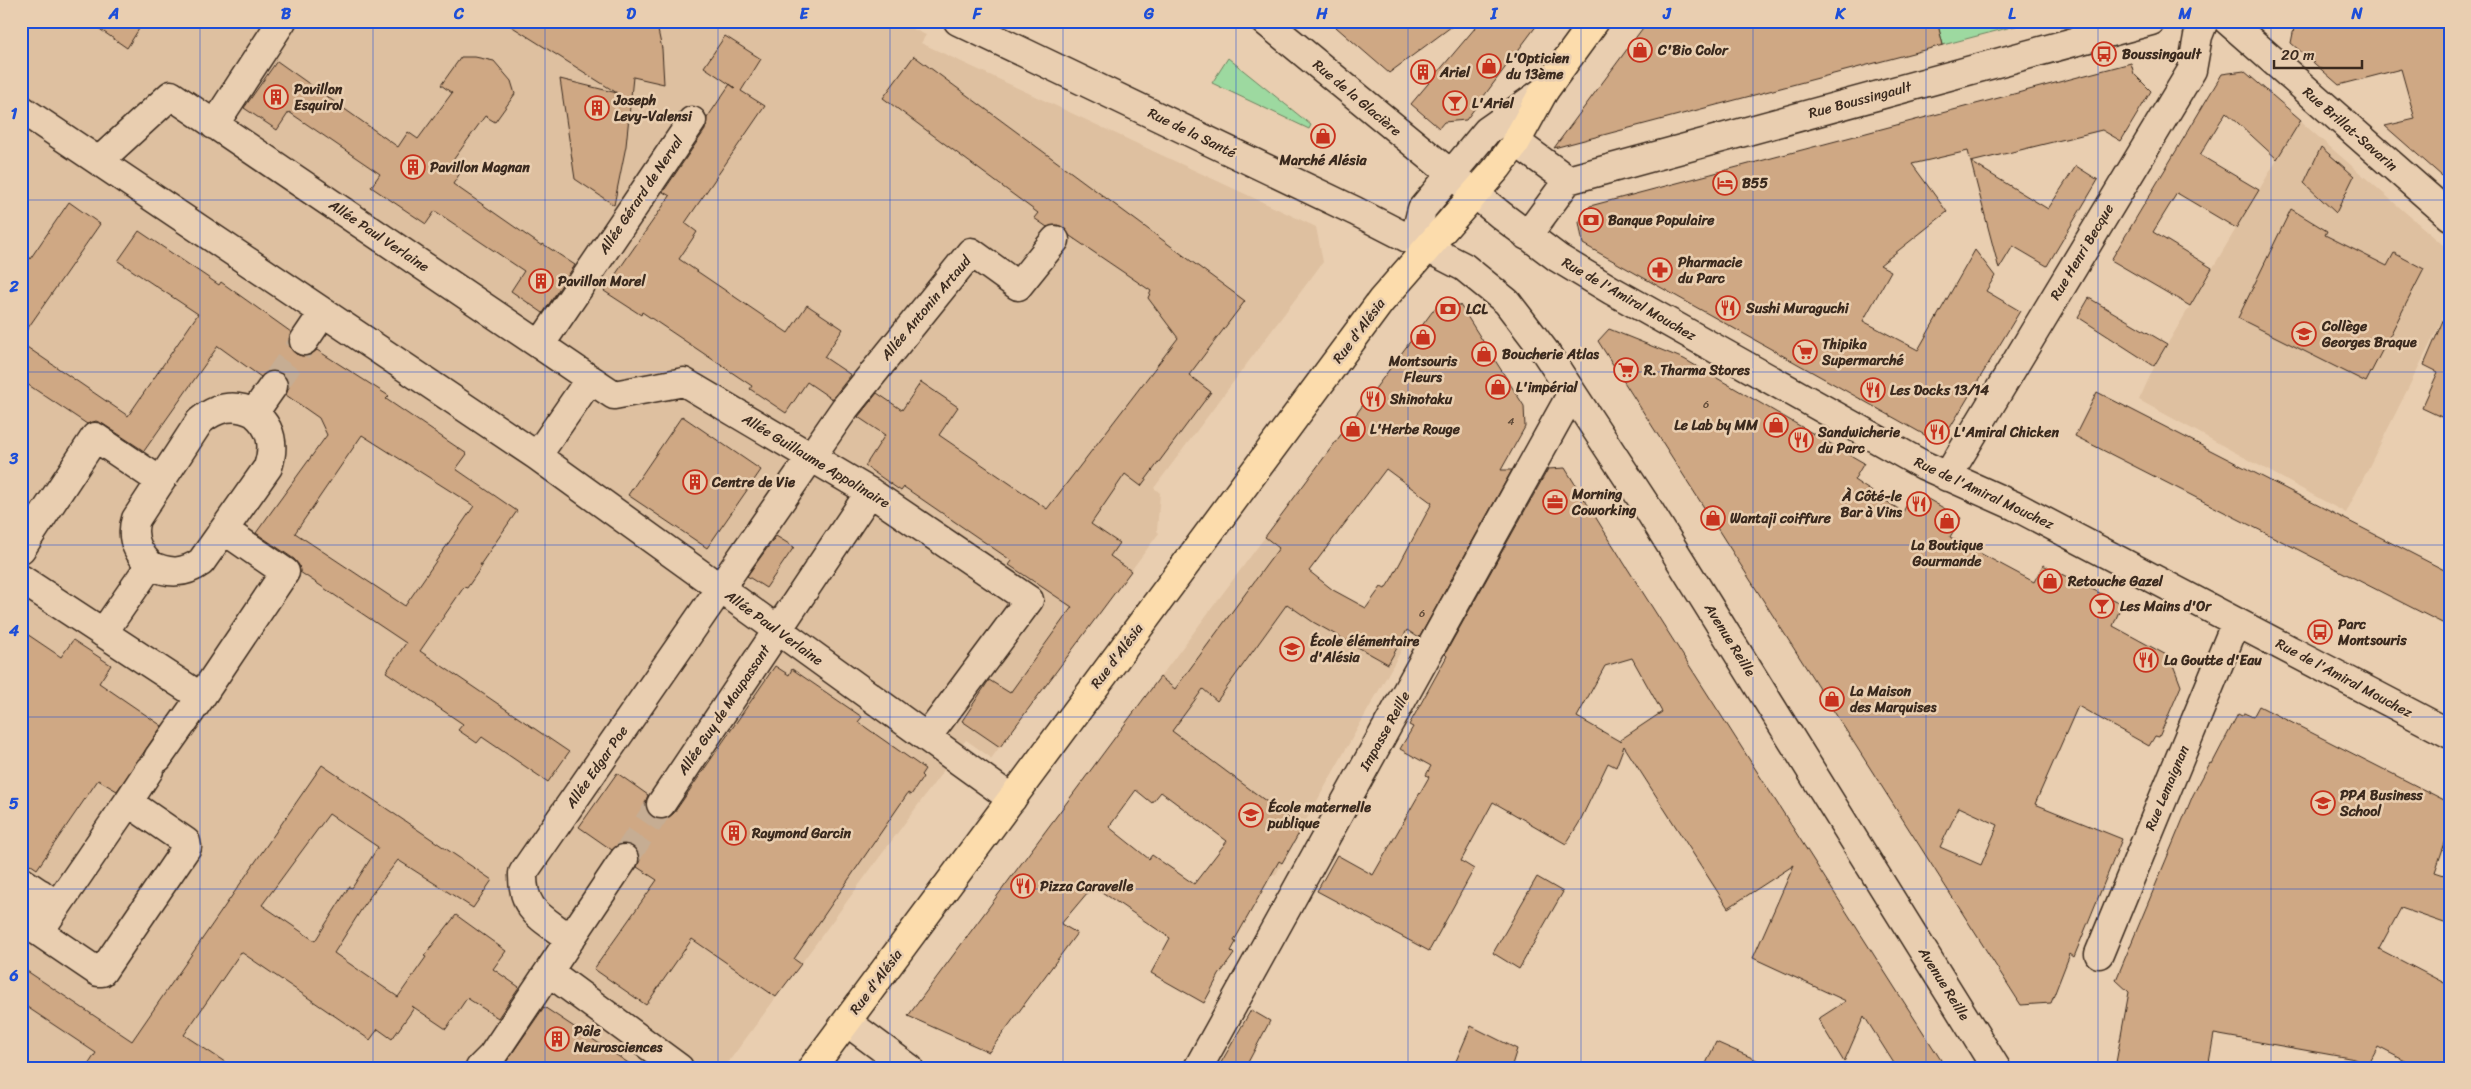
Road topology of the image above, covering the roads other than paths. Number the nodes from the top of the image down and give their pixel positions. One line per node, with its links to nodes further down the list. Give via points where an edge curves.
1 (282, 21): 11 (street)
2 (958, 21): 20 (street, Rue de la Santé)
3 (1265, 21): 14 (street, Rue de la Glacière)
4 (1595, 21): 8 (main road, Rue d'Alésia)
5 (2151, 21): 15 (street, Rue Boussingault)
6 (2204, 21): 30 (street, Rue Henri Becque, via 2192,70)
7 (2228, 21): 17 (street, Rue Brillat-Savarin)
8 (1544, 91): 12 (main road, Rue d'Alésia); 14 (street, via 1487,131)
9 (21, 109): 13 (street, Allée Paul Verlaine)
10 (692, 121): 23 (street, Allée Gérard de Nerval)
11 (214, 125): 13 (street, Allée Paul Verlaine, via 171,95); 23 (street, Allée Paul Verlaine)
12 (1516, 142): 15 (street); 16 (main road, Rue d'Alésia)
13 (99, 160): 21 (street, Allée Paul Verlaine)
14 (1449, 174): 16 (street, Rue de la Glacière); 20 (street, via 1422,209 1417,223)
15 (1568, 180): 18 (street)
16 (1474, 193): 18 (street, Rue de l'Amiral Mouchez); 20 (main road, Rue d'Alésia)
17 (2450, 216)
18 (1527, 236): 30 (street, Rue de l'Amiral Mouchez, via 1611,290)
19 (1055, 240): 29 (street, Allée Antonin Artaud, via 1018,286 971,252 873,372)
20 (1426, 248): 26 (street, Avenue Reille, via 1464,267 1507,302); 44 (main road, Rue d'Alésia, via 1380,301)
21 (323, 313): 22 (street); 28 (street, Allée Paul Verlaine)
22 (304, 341)
23 (540, 345): 24 (street, Allée Paul Verlaine)
24 (590, 379): 28 (street); 29 (street, Allée Guillaume Appolinaire, via 614,395 684,382)
25 (273, 386): 27 (street)
26 (1572, 393): 58 (street, Impasse Reille); 59 (street, Avenue Reille, via 1647,507)
27 (254, 414): 31 (street, via 229,407 209,414 200,421); 33 (street, via 262,420 271,438 271,457 268,467)
28 (536, 456): 37 (street, Allée Paul Verlaine)
29 (812, 456): 32 (street, Allée Guillaume Appolinaire); 37 (street, Allée Edgar Poe)
30 (1947, 477): 38 (street, Rue de l'Amiral Mouchez, via 2015,506)
31 (160, 481): 34 (street, via 95,437); 35 (street, via 134,525 137,549)
32 (870, 492): 39 (street, Allée Guy de Maupassant); 43 (street, Allée Guillaume Appolinaire, via 1029,600)
33 (224, 530): 35 (street, via 193,568 171,572); 41 (street, via 285,572)
34 (21, 549)
35 (150, 565): 40 (street)
36 (21, 579): 40 (street)
37 (720, 589): 39 (street, Allée Paul Verlaine); 50 (street, Allée Edgar Poe, via 523,873 523,890 529,907)
38 (2236, 622): 42 (street, Rue de l'Amiral Mouchez); 51 (street, Rue Lemaignan)
39 (777, 630): 43 (street, Allée Paul Verlaine); 46 (street, Allée Guy de Maupassant)
40 (103, 633): 41 (street)
41 (201, 697): 45 (street)
42 (2450, 734)
43 (927, 738): 44 (street, Allée Paul Verlaine)
44 (1012, 799): 53 (main road, Rue d'Alésia)
45 (128, 802): 48 (street); 48 (street, via 186,842 187,847 102,972 39,932)
46 (661, 804)
47 (624, 858): 50 (street)
48 (39, 893): 49 (street)
49 (21, 919)
50 (570, 939): 52 (street)
51 (2099, 954)
52 (548, 972): 54 (street, via 492,1056); 55 (street)
53 (846, 1022): 56 (main road, Rue d'Alésia); 57 (street)
54 (480, 1068)
55 (678, 1068)
56 (812, 1068)
57 (909, 1068)
58 (1198, 1068)
59 (1996, 1068)

